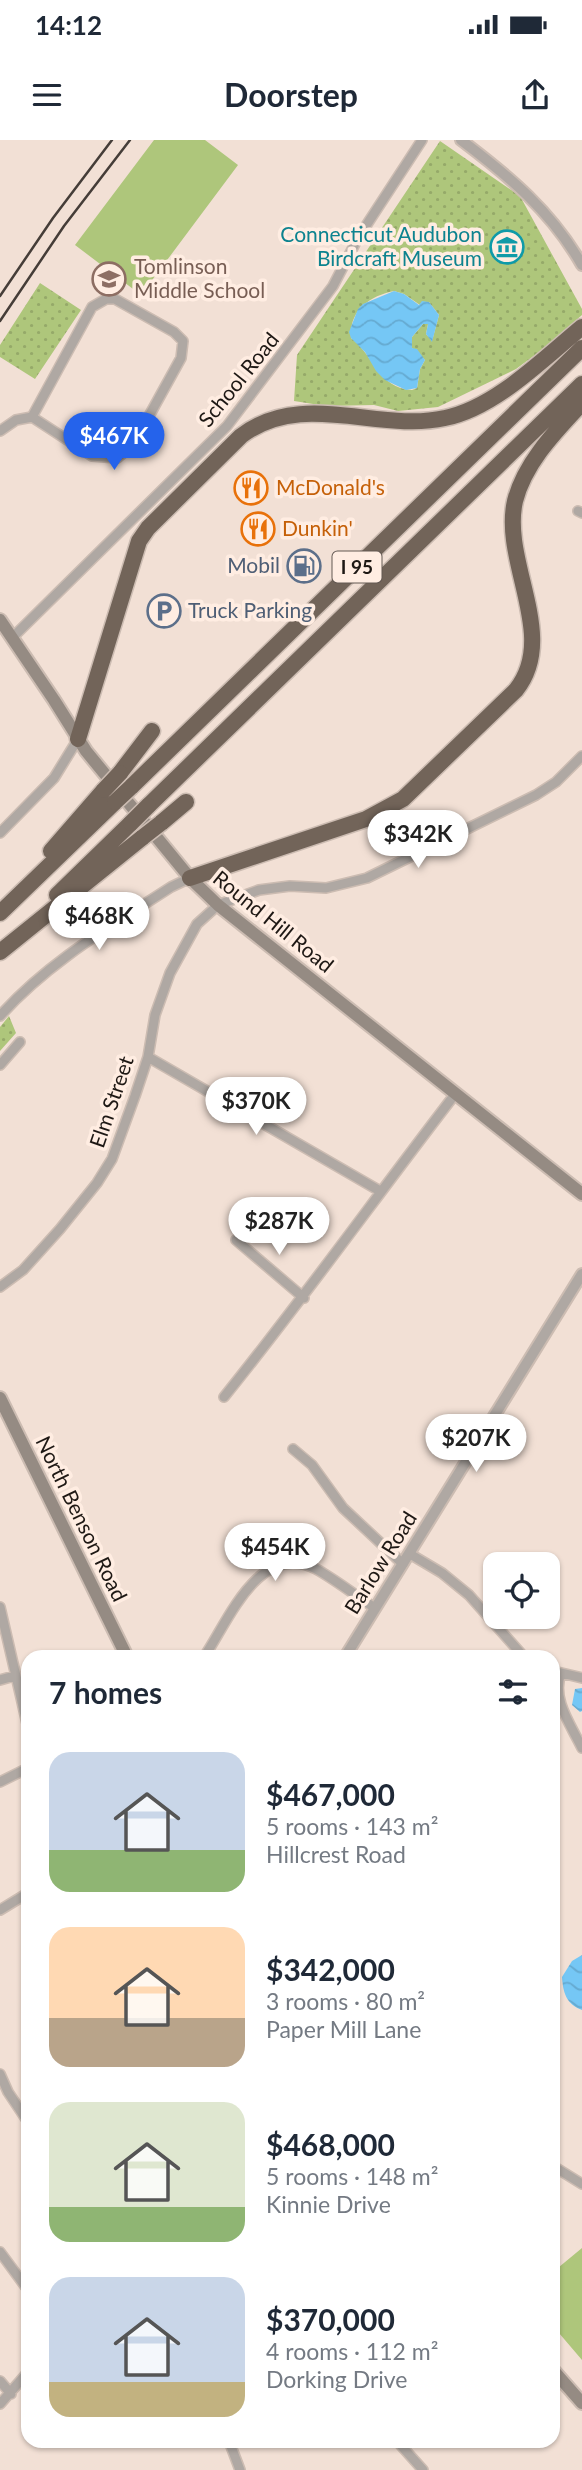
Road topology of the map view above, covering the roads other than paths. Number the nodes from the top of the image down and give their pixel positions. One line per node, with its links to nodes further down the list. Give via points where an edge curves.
1 (422, 140): 11 (street, School Road, via 358,238 333,286 227,426)
2 (461, 140): 3 (street, via 537,204)
3 (582, 265)
4 (582, 327): 13 (highway, via 488,400 455,416 416,421 296,414 241,436 139,541)
5 (582, 348): 15 (highway, I 95, bridge, via 131,787)
6 (582, 384): 21 (highway, I 95, bridge)
7 (582, 403): 18 (highway, via 534,460 516,500 514,542 533,645 528,672 516,690 391,807)
8 (32, 417): 8 (street, via 92,457 117,457 133,445 181,358 183,341 115,299 106,299 92,307); 9 (street, via 16,420)
9 (0, 431)
10 (0, 620): 11 (main road, Round Hill Road)
11 (12, 638): 13 (main road, Round Hill Road)
12 (152, 731): 15 (highway, bridge, via 120,773)
13 (78, 739): 17 (street, via 54,778); 18 (main road, Round Hill Road)
14 (582, 756): 19 (street, via 537,795 367,878 326,888 259,890)
15 (110, 796): 20 (highway, I 95)
16 (186, 802): 21 (highway, bridge)
17 (0, 833)
18 (190, 878): 19 (main road, Round Hill Road); 22 (street, via 60,960)
19 (218, 905): 24 (street, Elm Street, via 197,925 170,973 155,1015); 26 (main road, Round Hill Road)
20 (0, 911)
21 (0, 951)
22 (0, 1016)
23 (20, 1042): 25 (street)
24 (148, 1057): 27 (street); 31 (street, Elm Street, via 111,1159 97,1183 23,1270)
25 (0, 1065)
26 (456, 1093): 27 (street); 28 (main road, Round Hill Road)
27 (380, 1191): 32 (street)
28 (582, 1194)
29 (236, 1240): 32 (street)
30 (582, 1274): 37 (street, Barlow Road)
31 (0, 1287)
32 (304, 1298): 34 (street)
33 (0, 1398): 35 (main road, North Benson Road)
34 (224, 1398)
35 (3, 1414): 40 (main road, North Benson Road)
36 (293, 1449): 37 (street, via 312,1465 342,1508)
37 (407, 1559): 39 (street, Barlow Road); 43 (street, via 442,1573 469,1595)
38 (0, 1607): 45 (street)
39 (375, 1608): 41 (street, via 314,1568 275,1567 257,1577 243,1594); 42 (street, Barlow Road)
40 (123, 1650)
41 (208, 1650)
42 (349, 1650)
43 (518, 1650)
44 (560, 1673): 46 (street)
45 (14, 1676): 47 (street); 49 (street)
46 (582, 1678)
47 (0, 1680)
48 (560, 1700): 50 (street)
49 (21, 1702)
50 (582, 1748)
51 (21, 1772): 52 (street)
52 (0, 1782)
53 (21, 1897): 54 (street)
54 (0, 1910)
55 (0, 2074): 56 (street)
56 (21, 2112)
57 (560, 2170): 58 (street)
58 (582, 2184)
59 (0, 2252): 60 (street)
60 (3, 2261): 61 (street)
61 (21, 2282)
62 (560, 2378): 66 (main road)
63 (0, 2381): 65 (street)
64 (21, 2381): 65 (street)
65 (11, 2394): 67 (street)
66 (582, 2403)
67 (0, 2404)
68 (232, 2448): 70 (street)
69 (403, 2448): 71 (street)
70 (240, 2470)
71 (423, 2470)

